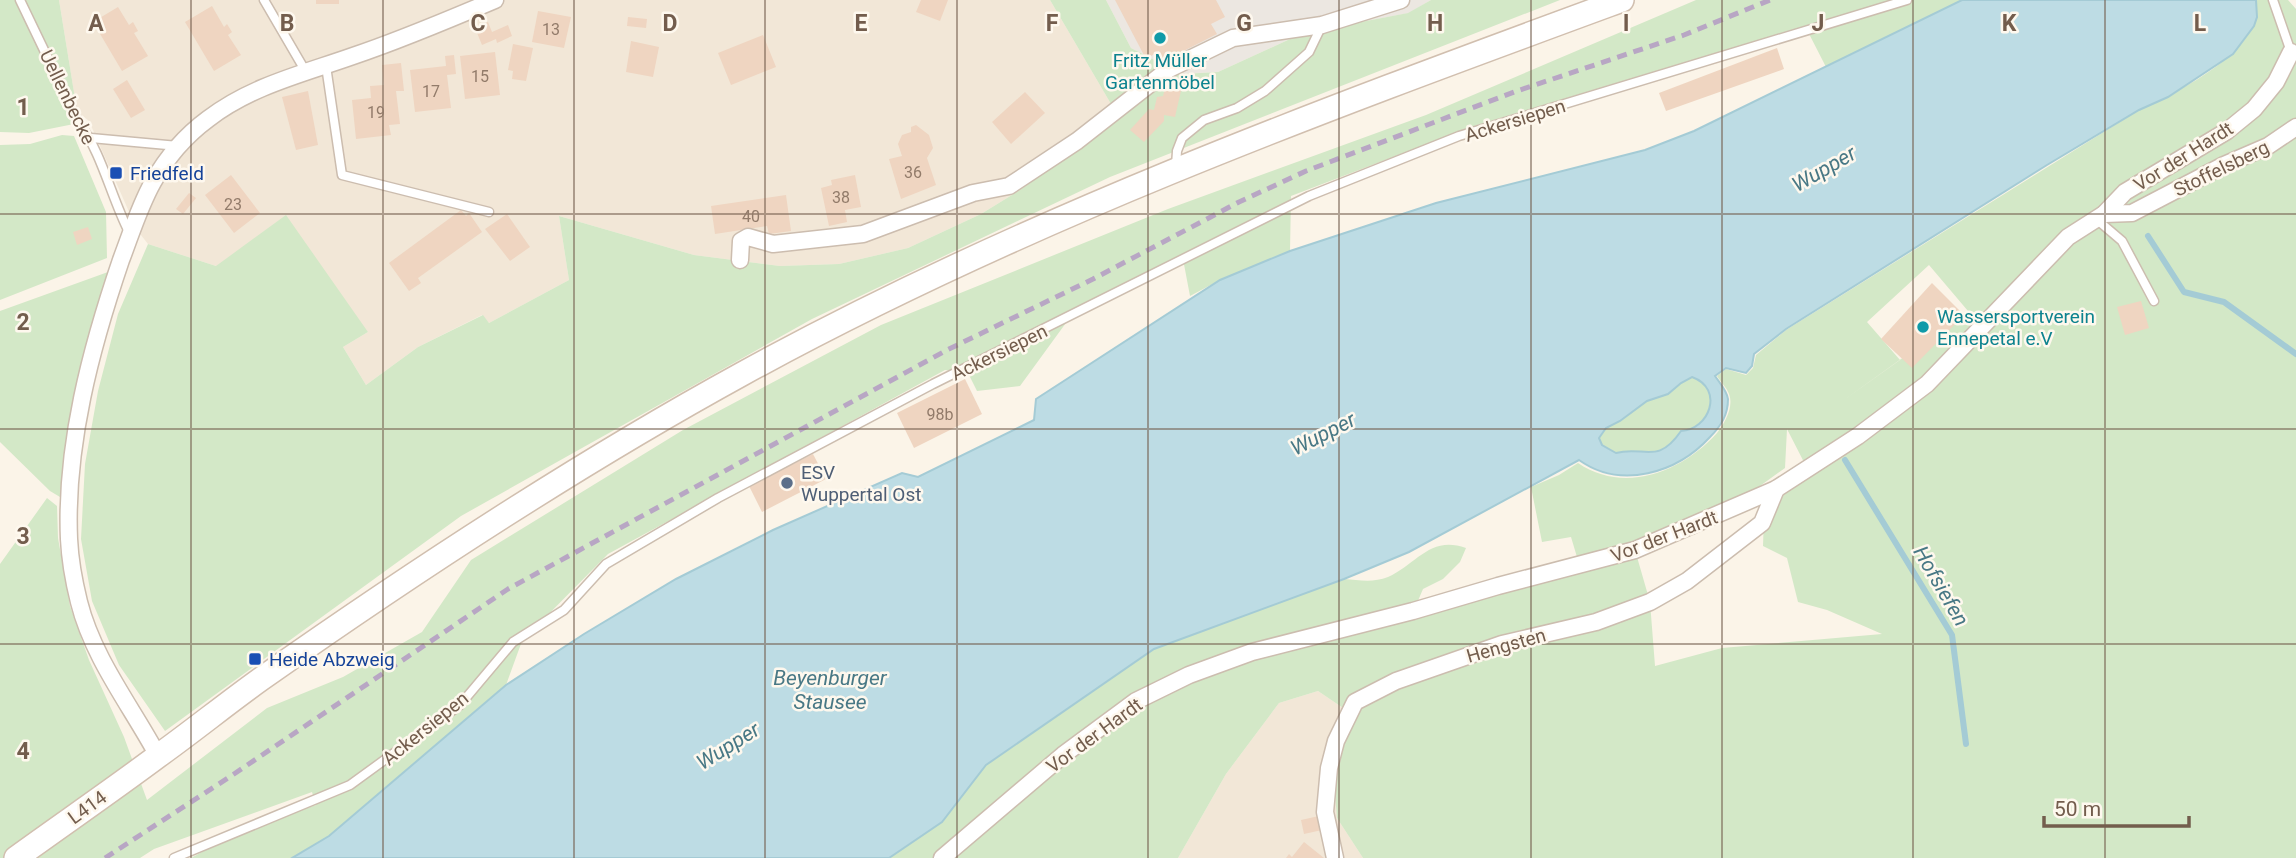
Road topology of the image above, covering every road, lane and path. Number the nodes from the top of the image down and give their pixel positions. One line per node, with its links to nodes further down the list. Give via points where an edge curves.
1 (20, 0): 13 (lane, Uellenbecke)
2 (264, 0): 11 (lane)
3 (495, 0): 10 (street)
4 (1401, 0): 8 (street)
5 (1622, 0): 15 (main road, L414)
6 (1908, 0): 24 (lane, Ackersiepen, via 1460,136 1309,196 933,384 718,498 606,564 564,610 513,642 460,705 350,785)
7 (2273, 0): 9 (lane)
8 (1322, 25): 15 (lane, via 1309,52 1265,91 1204,120 1182,138); 19 (street, via 1233,38 1169,69 1077,141 1009,186 973,193 863,234 773,244 748,237 741,242)
9 (2291, 52): 17 (street, Vor der Hardt, via 2276,82 2254,109 2227,131 2125,191)
10 (326, 66): 11 (street); 16 (lane, via 342,175)
11 (306, 72): 14 (street, via 238,98)
12 (2296, 127): 17 (street, Stoffelsberg, via 2268,146 2132,213)
13 (90, 138): 14 (lane); 18 (lane, Uellenbecke)
14 (178, 146): 18 (street, via 153,181)
15 (1175, 171): 22 (main road, L414, via 894,295 680,409 409,578)
16 (489, 212)
17 (2099, 216): 20 (lane, via 2122,242); 21 (street, Vor der Hardt, via 2068,237 1927,384)
18 (130, 234): 22 (street, via 98,334 80,411 69,540 79,604 90,635)
19 (740, 260)
20 (2154, 301)
21 (1776, 489): 25 (street, Vor der Hardt, via 1635,550 1252,652 1189,676 1136,701 1063,755); 26 (street, Hengsten, via 1762,523 1687,581 1650,602 1595,622 1502,644 1396,681 1355,702 1329,768 1325,812)
22 (158, 756): 23 (main road, L414)
23 (16, 858)
24 (174, 858)
25 (942, 858)
26 (1335, 858)

